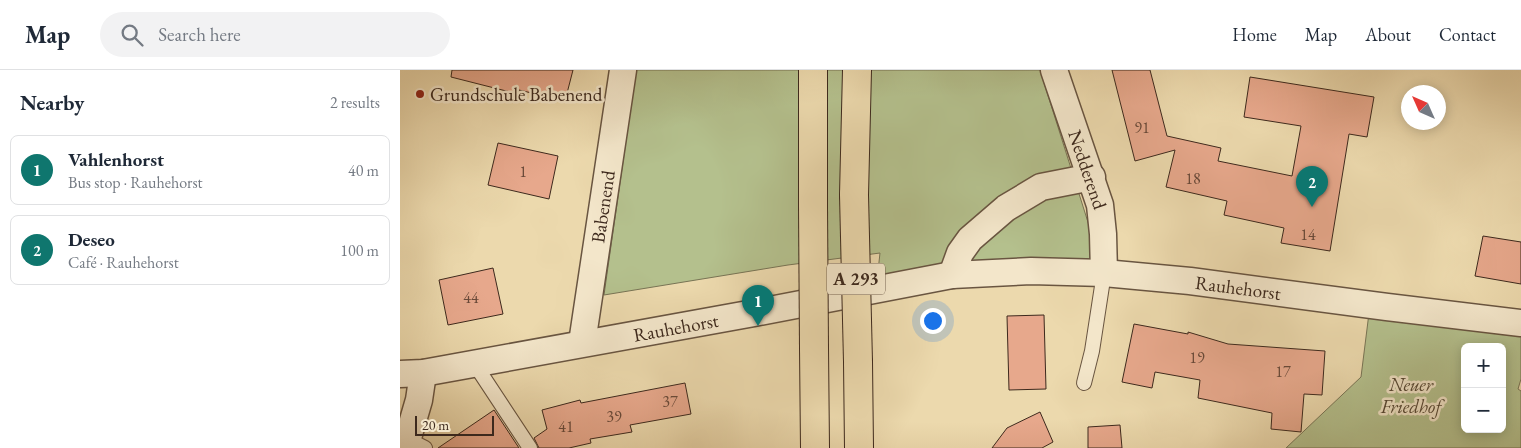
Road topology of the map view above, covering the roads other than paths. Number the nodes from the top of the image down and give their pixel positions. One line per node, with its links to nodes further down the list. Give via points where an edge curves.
1 (623, 70): 9 (street, Babenend)
2 (813, 70): 15 (highway, A 293, bridge)
3 (857, 70): 16 (highway, A 293, bridge, via 854,195)
4 (1054, 70): 5 (street, Nedderend)
5 (1092, 177): 6 (street, Nedderend, via 1104,234); 7 (street, via 1041,187 1006,208 970,239 960,253)
6 (1104, 273): 7 (street, Rauhehorst, via 1031,271); 8 (street, Rauhehorst); 12 (lane)
7 (952, 275): 9 (street, Rauhehorst)
8 (1521, 323)
9 (582, 343): 10 (street, Rauhehorst)
10 (474, 363): 11 (street, Rauhehorst); 14 (lane)
11 (412, 373): 13 (street, via 419,400)
12 (1084, 383)
13 (413, 445)
14 (530, 448)
15 (815, 448)
16 (859, 448)

